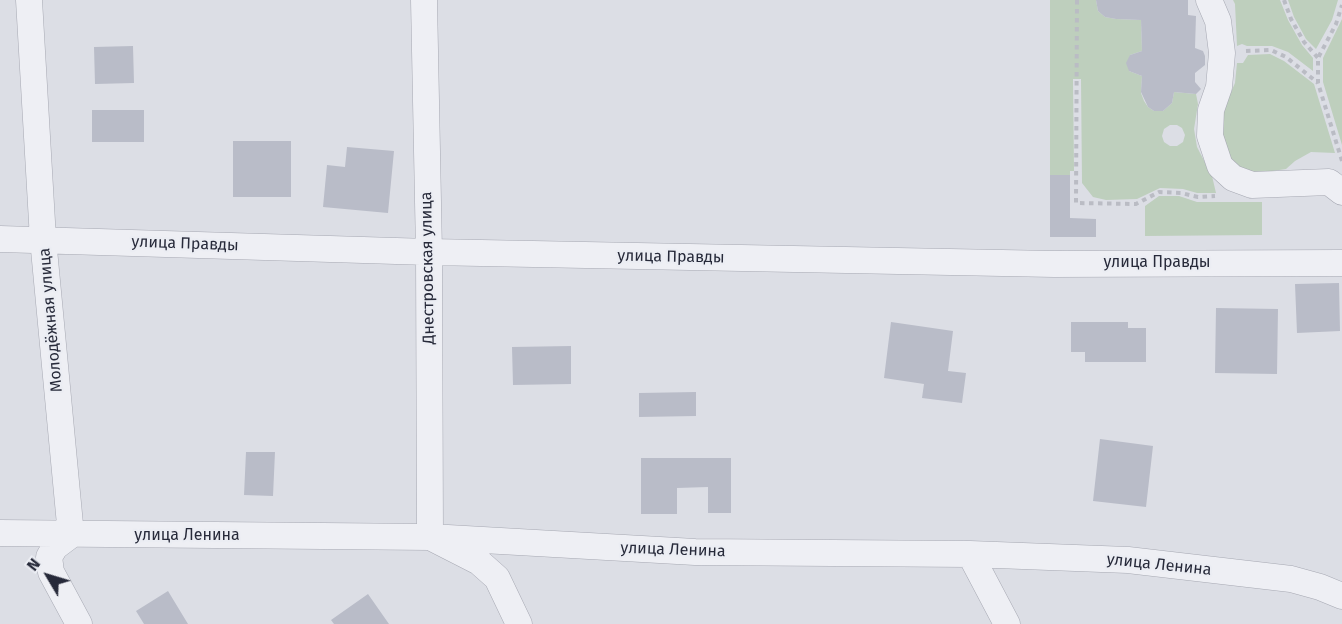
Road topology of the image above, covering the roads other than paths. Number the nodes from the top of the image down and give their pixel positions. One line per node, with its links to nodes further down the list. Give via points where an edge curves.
1 (29, 0): 6 (street, Молодёжная улица)
2 (424, 0): 7 (street, Днестровская улица)
3 (1209, 0): 4 (street, via 1218,21 1222,53 1210,136 1220,166 1233,178 1252,185 1329,182)
4 (1342, 192)
5 (0, 239): 6 (street, улица Правды)
6 (43, 239): 7 (street, улица Правды); 10 (street, Молодёжная улица)
7 (429, 252): 8 (street, улица Правды, via 1054,264); 11 (street, Днестровская улица)
8 (1342, 263)
9 (0, 534): 10 (street, улица Ленина)
10 (71, 535): 11 (street, улица Ленина); 12 (street); 15 (street, via 49,557 51,572)
11 (430, 537): 13 (street, улица Ленина, via 695,552); 16 (street, via 479,562 497,578)
12 (0, 547)
13 (970, 554): 14 (street, улица Ленина, via 1128,560 1291,579); 17 (street)
14 (1342, 596)
15 (80, 624)
16 (519, 624)
17 (1007, 624)

